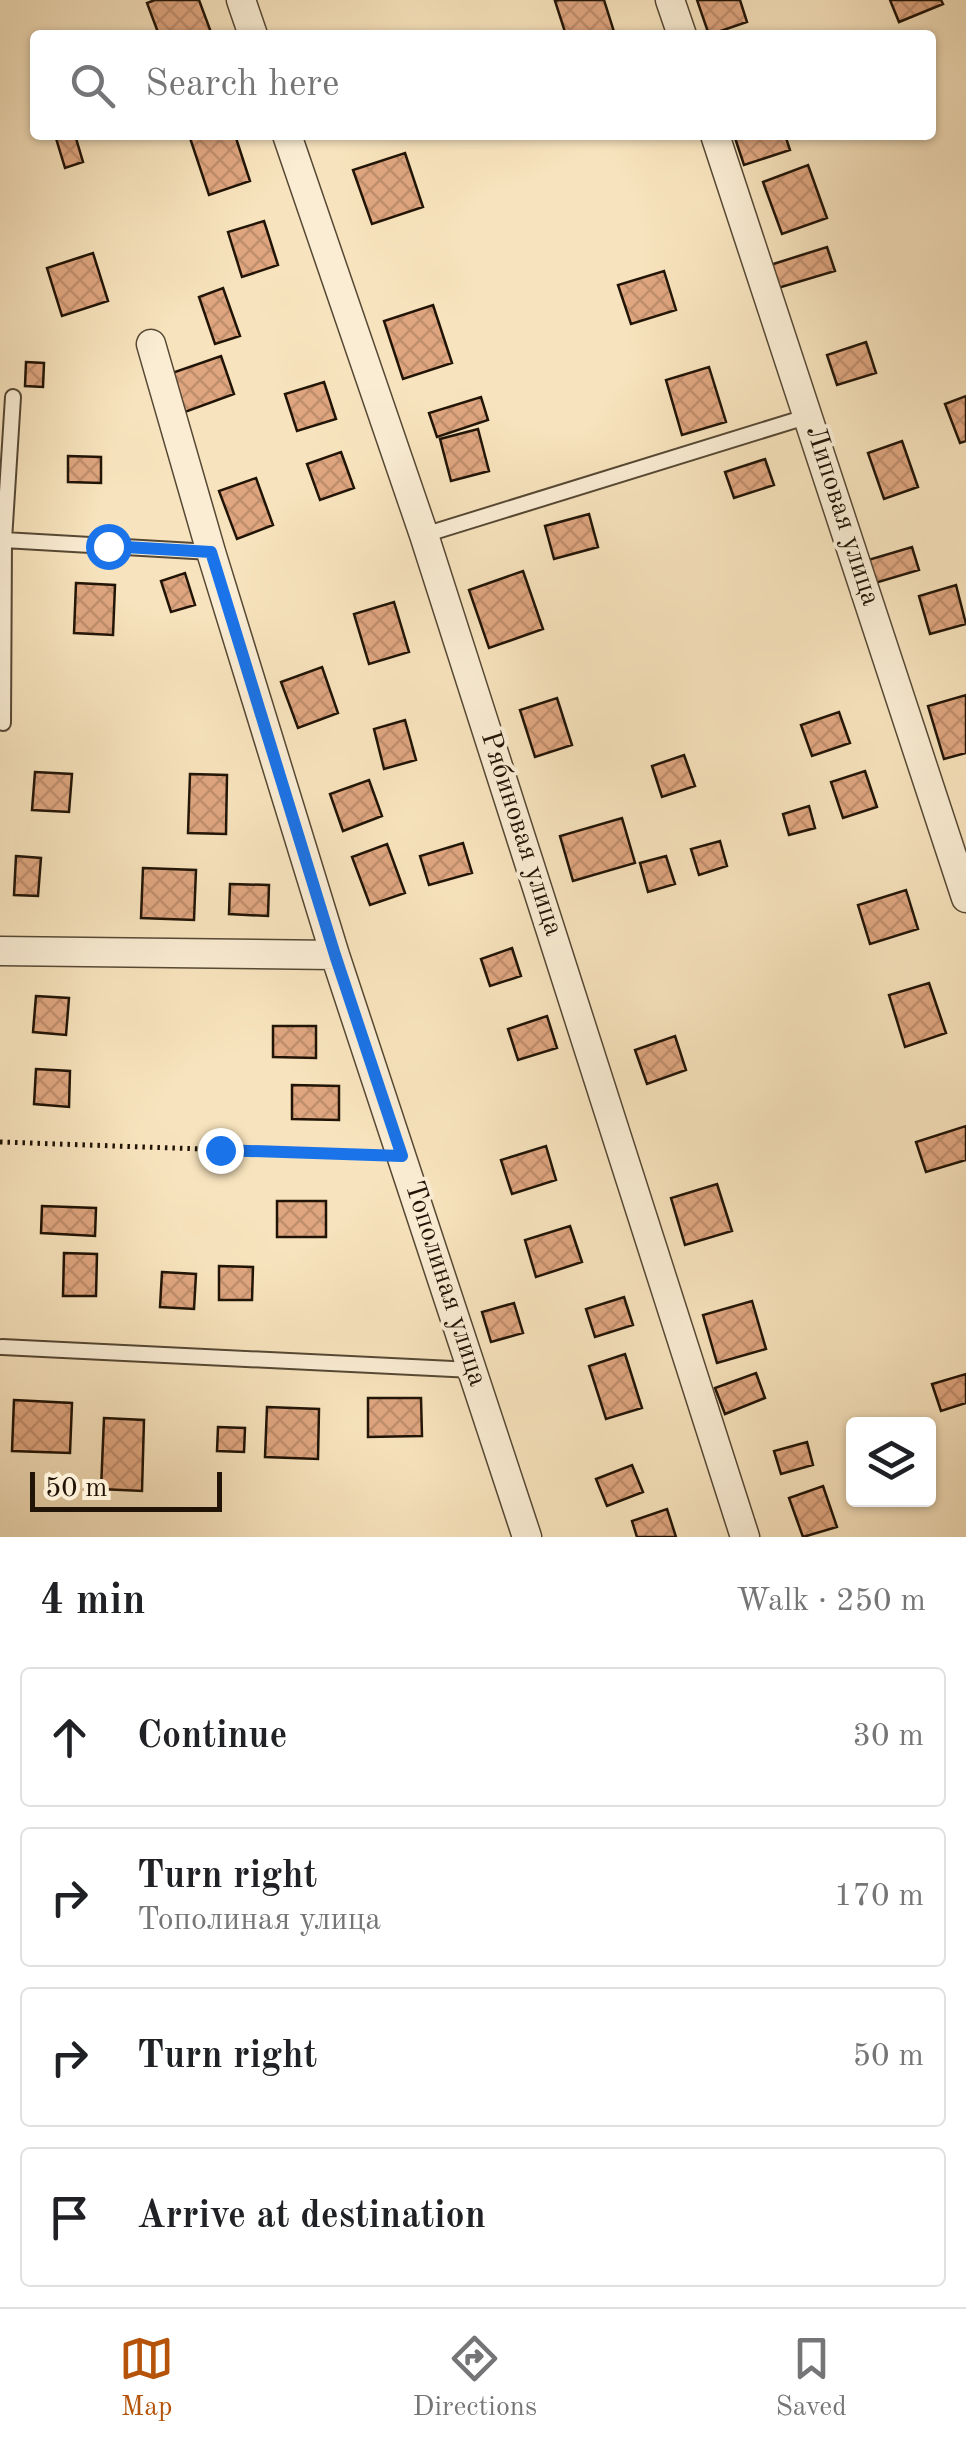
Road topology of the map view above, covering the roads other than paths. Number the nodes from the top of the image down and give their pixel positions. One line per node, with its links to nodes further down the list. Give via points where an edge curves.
1 (241, 0): 3 (street)
2 (670, 0): 4 (street)
3 (251, 30)
4 (680, 30)
5 (290, 140): 10 (street, Рябиновая улица)
6 (718, 140): 9 (street, Липовая улица)
7 (151, 344): 12 (street, Тополиная улица)
8 (13, 397): 11 (lane)
9 (809, 416): 10 (lane); 14 (street, Липовая улица)
10 (424, 535): 20 (street, Рябиновая улица)
11 (4, 540): 12 (lane); 13 (lane)
12 (211, 552): 16 (street, Тополиная улица)
13 (2, 723)
14 (966, 898)
15 (0, 951): 16 (street)
16 (335, 955): 18 (street, Тополиная улица)
17 (2, 1347): 18 (lane)
18 (474, 1370): 19 (street, Тополиная улица)
19 (527, 1537)
20 (745, 1537)

